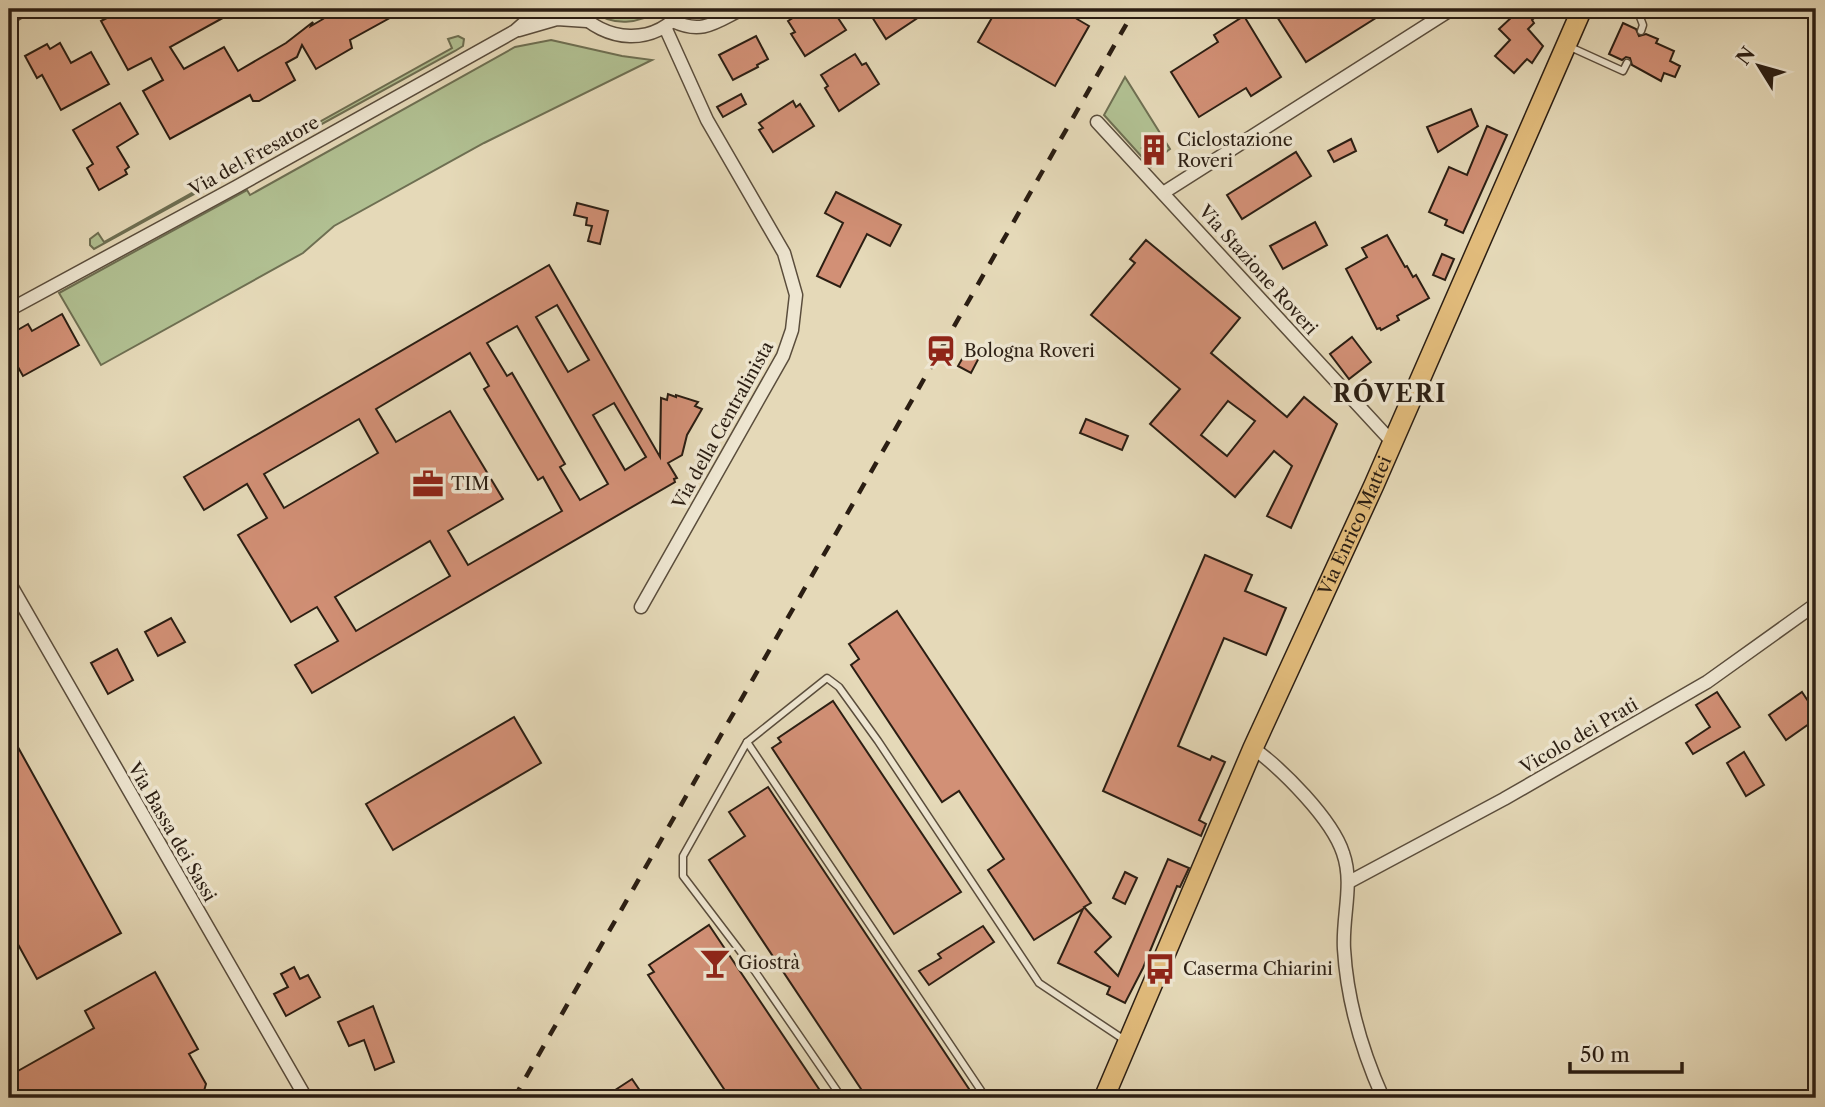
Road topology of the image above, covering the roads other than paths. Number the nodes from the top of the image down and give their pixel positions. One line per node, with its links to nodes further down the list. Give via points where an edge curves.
1 (24, 9): 9 (street)
2 (540, 9): 12 (street, Via del Fresatore)
3 (575, 9): 10 (street)
4 (684, 9): 11 (street)
5 (742, 9): 11 (street, via 692,29)
6 (1452, 9): 17 (street)
7 (1582, 9): 14 (main road, Via Enrico Mattei)
8 (1637, 9): 13 (lane)
9 (9, 18)
10 (587, 22): 11 (street, via 617,35 650,34); 12 (street, Via del Fresatore, via 557,19)
11 (669, 24): 22 (street, Via della Centralinista, via 707,120 784,253 796,295 783,356)
12 (515, 31): 18 (street, Via del Fresatore)
13 (1641, 31)
14 (1566, 45): 15 (lane, via 1623,71); 19 (main road, Via Enrico Mattei)
15 (1627, 63)
16 (1097, 122): 17 (street, Via Stazione Roveri)
17 (1163, 193): 19 (street, Via Stazione Roveri)
18 (9, 310)
19 (1393, 443): 24 (main road, Via Enrico Mattei)
20 (9, 582): 27 (street, Via Bassa dei Sassi)
21 (1816, 604): 25 (street, Vicolo dei Prati, via 1707,682)
22 (641, 607)
23 (747, 742): 26 (lane, via 827,678 839,687 1039,983); 28 (lane, via 683,856 682,876 750,964); 29 (lane)
24 (1253, 748): 25 (street, via 1306,797 1327,824 1343,851); 26 (main road, Via Enrico Mattei)
25 (1349, 882): 31 (street, via 1344,951 1354,1017)
26 (1128, 1042): 30 (main road, Via Enrico Mattei)
27 (306, 1098)
28 (842, 1098)
29 (986, 1098)
30 (1104, 1098)
31 (1383, 1098)

